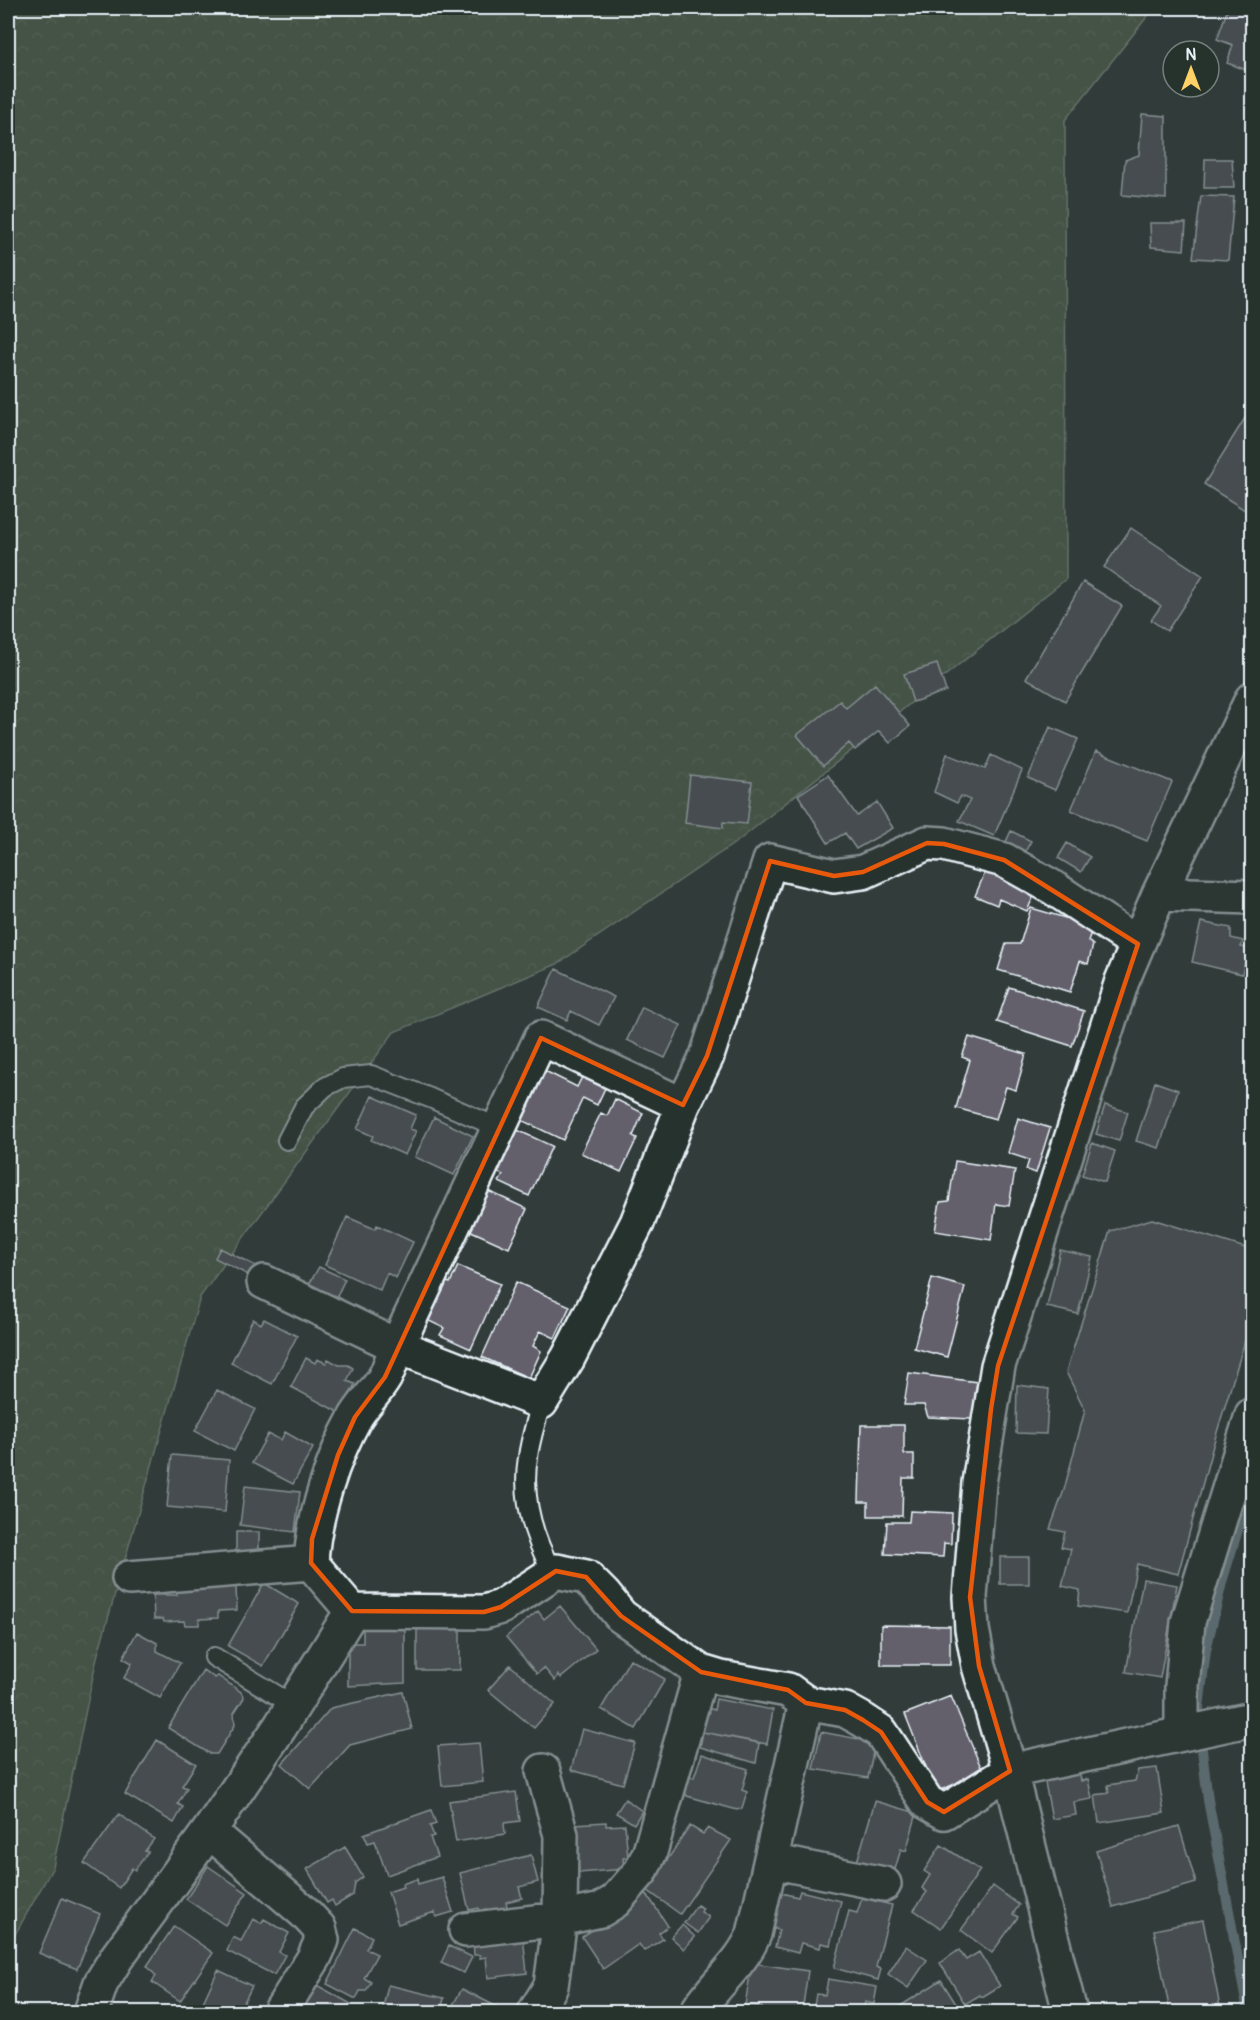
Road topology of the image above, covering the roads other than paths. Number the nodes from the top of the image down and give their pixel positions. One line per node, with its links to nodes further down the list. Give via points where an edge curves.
1 (1252, 699): 2 (street)
2 (1159, 894): 3 (street); 4 (street)
3 (1252, 897)
4 (1138, 944): 5 (street, via 1004,860 944,844 927,843 863,872 834,876 770,861 707,1056); 23 (street, via 1095,1061 998,1366 990,1409 979,1483 970,1597 979,1666)
5 (683, 1105): 6 (street, via 541,1038); 10 (street, via 636,1223)
6 (499, 1128): 7 (lane, via 371,1075 343,1078 325,1087 304,1107); 9 (street)
7 (287, 1140)
8 (264, 1282): 9 (street)
9 (397, 1346): 10 (street); 12 (street, via 385,1377 355,1417 338,1455 320,1506)
10 (542, 1402): 13 (lane, via 528,1457 525,1492 540,1551)
11 (1252, 1415): 21 (street, via 1188,1622)
12 (311, 1563): 14 (street); 15 (street)
13 (553, 1574): 15 (street, via 501,1607 484,1612); 17 (street, via 556,1571 586,1577 621,1616)
14 (129, 1578)
15 (352, 1611): 19 (street)
16 (214, 1657): 19 (lane)
17 (701, 1672): 18 (street, via 788,1690); 27 (street, via 650,1852 641,1871 615,1901 601,1910)
18 (806, 1703): 23 (street, via 845,1710 881,1732 927,1802 944,1812); 25 (street)
19 (293, 1705): 24 (street)
20 (1252, 1719): 21 (street)
21 (1182, 1732): 23 (street)
22 (543, 1771): 27 (street, via 561,1835)
23 (1010, 1771): 33 (street)
24 (209, 1831): 29 (street, via 117,1957 101,1983); 30 (street, via 319,1928 322,1940 318,1949)
25 (771, 1861): 26 (street); 32 (street, via 748,1947)
26 (884, 1884)
27 (560, 1919): 28 (street); 31 (street, via 551,1986)
28 (466, 1930)
29 (90, 2013)
30 (280, 2013)
31 (535, 2013)
32 (697, 2013)
33 (1070, 2013)

